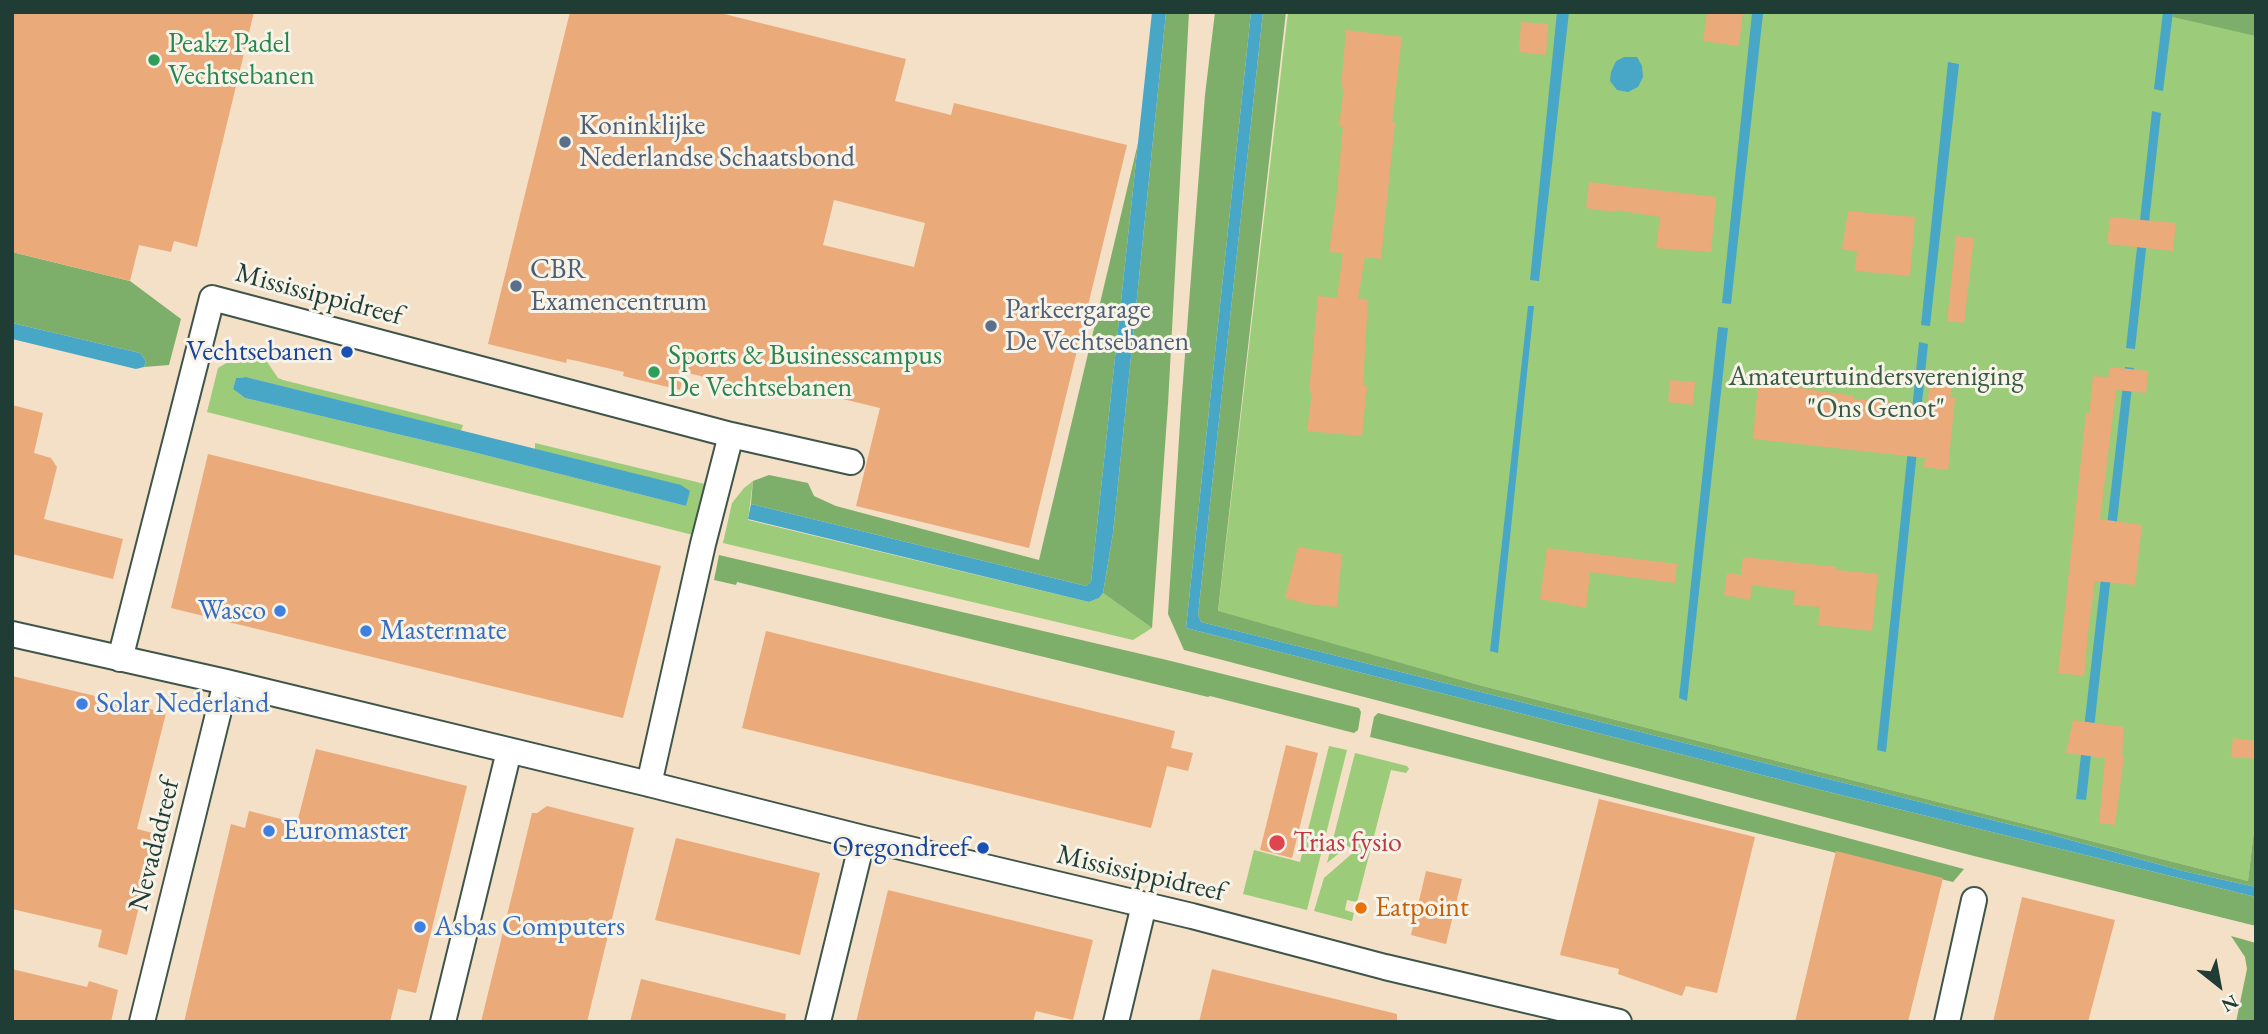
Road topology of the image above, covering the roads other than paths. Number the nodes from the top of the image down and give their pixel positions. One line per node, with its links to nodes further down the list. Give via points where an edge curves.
1 (731, 435): 2 (street, Mississippidreef); 4 (street, Mississippidreef, via 212,298); 7 (street)
2 (851, 462)
3 (12, 634): 4 (street, Mississippidreef)
4 (120, 659): 5 (street, Mississippidreef)
5 (226, 682): 6 (street, Mississippidreef); 12 (street, Nevadadreef)
6 (509, 751): 7 (street, Mississippidreef); 13 (street)
7 (649, 784): 8 (street, Mississippidreef)
8 (863, 838): 10 (street, Mississippidreef); 14 (street)
9 (1974, 900): 17 (street)
10 (1144, 905): 11 (street, Mississippidreef); 15 (street)
11 (1569, 1016): 16 (street, Mississippidreef)
12 (142, 1022)
13 (443, 1022)
14 (818, 1022)
15 (1116, 1022)
16 (1619, 1022)
17 (1947, 1022)

